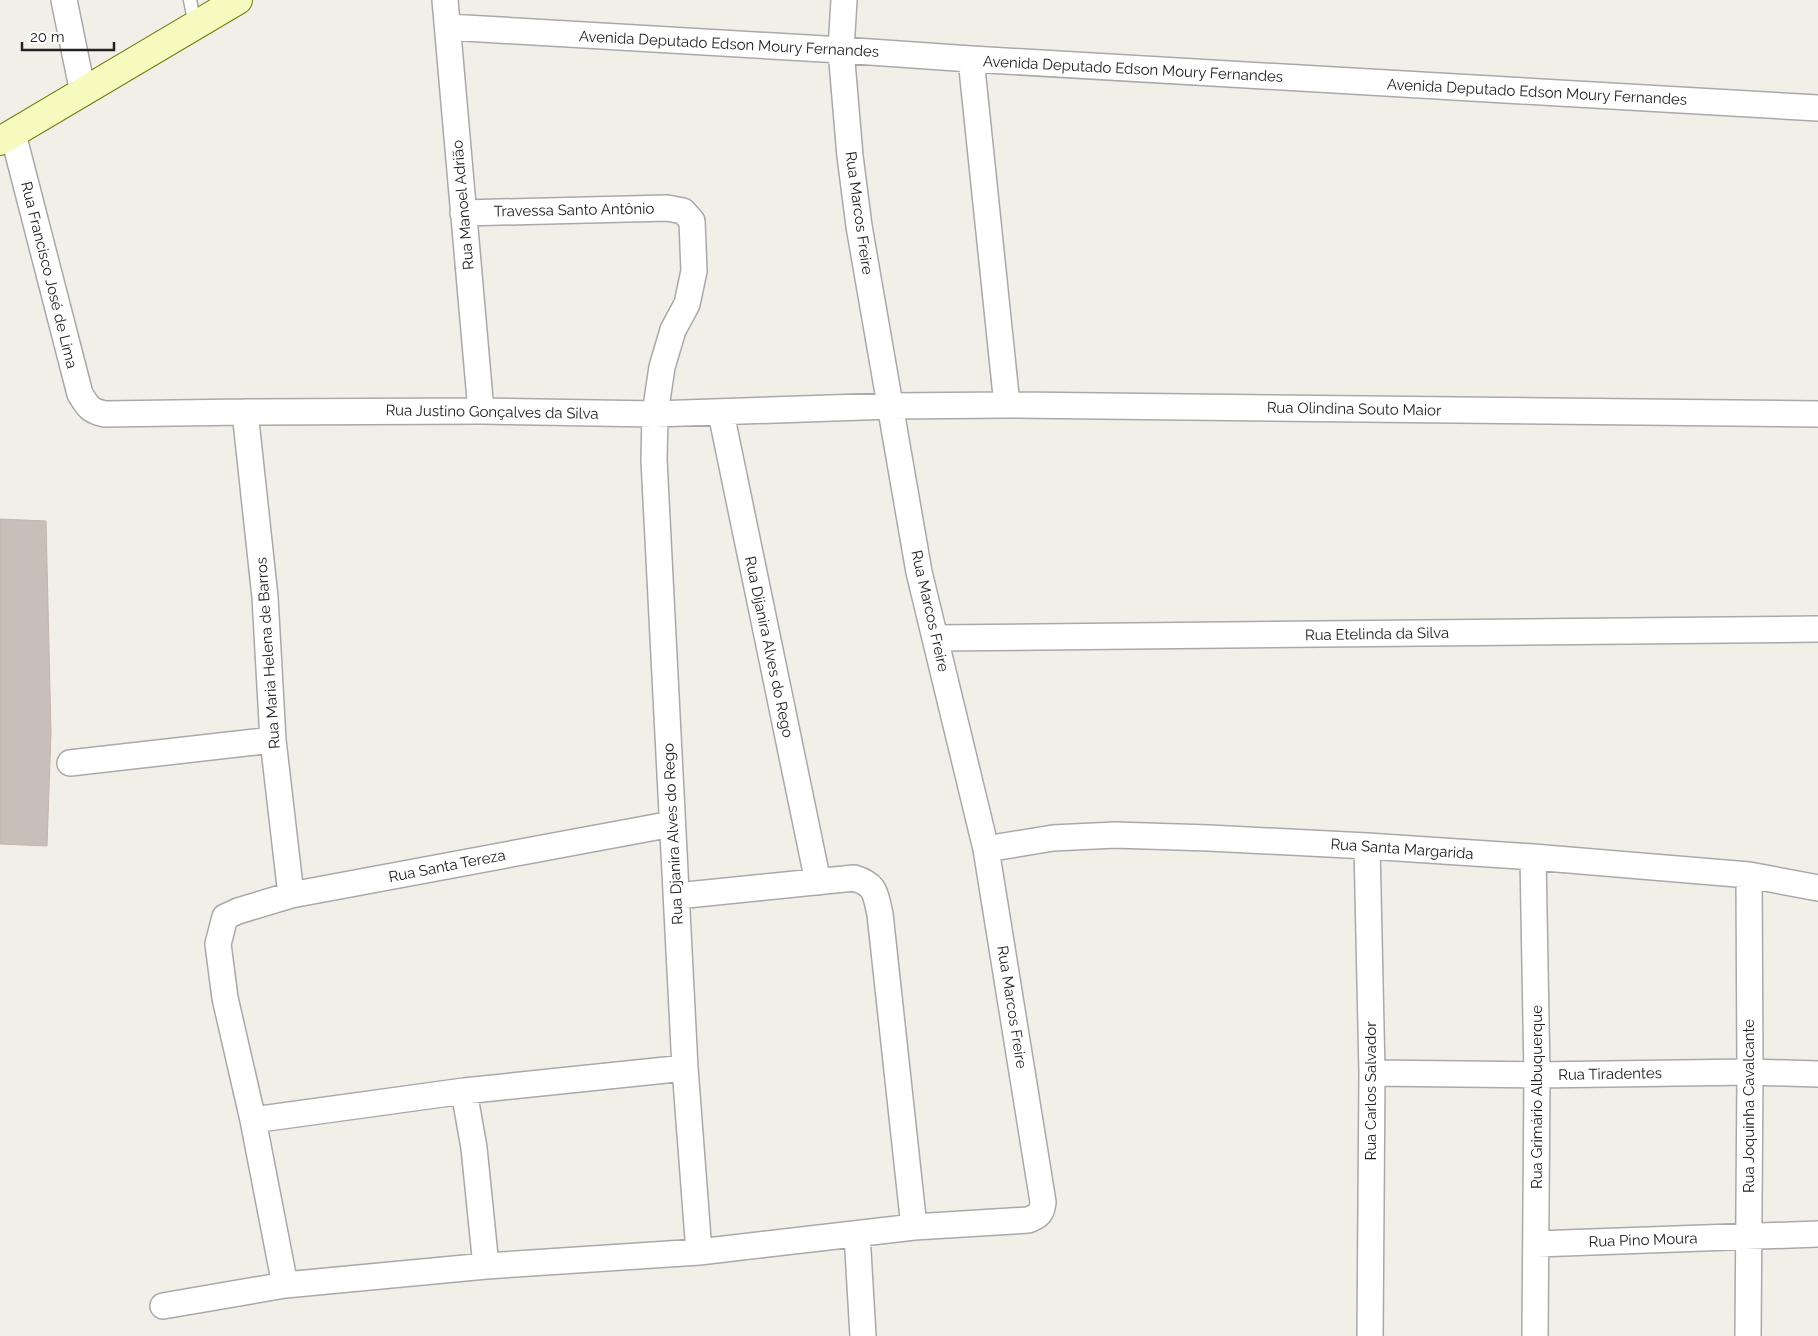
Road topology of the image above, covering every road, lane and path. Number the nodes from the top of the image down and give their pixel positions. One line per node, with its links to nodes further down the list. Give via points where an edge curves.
1 (64, 0): 9 (street)
2 (238, 0): 5 (main road)
3 (445, 0): 6 (street, Rua Manoel Adrião)
4 (844, 0): 7 (street, Rua Marcos Freire)
5 (193, 13): 9 (main road)
6 (448, 27): 7 (street, Avenida Deputado Edson Moury Fernandes); 13 (street, Rua Manoel Adrião)
7 (841, 50): 8 (street, Avenida Deputado Edson Moury Fernandes); 15 (street, Rua Marcos Freire, via 859,226)
8 (971, 60): 10 (street, Avenida Deputado Edson Moury Fernandes); 14 (street)
9 (83, 93): 11 (main road)
10 (1818, 108)
11 (6, 138): 17 (street, Rua Francisco José de Lima, via 80,394)
12 (683, 212): 13 (street, Travessa Santo Antônio, via 646,207); 20 (street, Rua Djanira Alves do Rego, via 692,221 694,271 687,304 673,330 662,367)
13 (463, 213): 16 (street, Rua Manoel Adrião)
14 (1007, 405): 15 (street, Rua Olindina Souto Maior); 21 (street, Rua Olindina Souto Maior)
15 (890, 406): 19 (street, Rua Justino Gonçalves da Silva); 23 (street, Rua Marcos Freire, via 919,572)
16 (481, 411): 18 (street, Rua Justino Gonçalves da Silva); 20 (street, Rua Justino Gonçalves da Silva)
17 (93, 412): 18 (street, Rua Justino Gonçalves da Silva)
18 (245, 412): 24 (street, Rua Maria Helena de Barros, via 265,597)
19 (721, 412): 20 (street, Rua Justino Gonçalves da Silva); 31 (street, Rua Dijanira Alves do Rego)
20 (654, 414): 26 (street, Rua Djanira Alves do Rego)
21 (1818, 414)
22 (1818, 629): 23 (street, Rua Etelinda da Silva)
23 (936, 638): 28 (street, Rua Marcos Freire)
24 (273, 740): 25 (street); 33 (street, Rua Maria Helena de Barros)
25 (70, 763)
26 (672, 824): 33 (street, Rua Santa Tereza); 34 (street, Rua Djanira Alves do Rego)
27 (1367, 846): 28 (street, Rua Santa Margarida, via 1115,835 1053,838); 29 (street, Rua Santa Margarida); 37 (street, Rua Carlos Salvador)
28 (986, 849): 42 (street, Rua Marcos Freire, via 1043,1202 1042,1212 1028,1220)
29 (1533, 857): 30 (street, Rua Santa Margarida); 39 (street, Rua Grimário Albuquerque)
30 (1749, 875): 32 (street, Rua Santa Margarida); 36 (street, Rua Joquinha Cavalcante)
31 (818, 882): 34 (street); 42 (street, via 854,878 866,882 874,890 880,914)
32 (1818, 888)
33 (291, 895): 41 (street, Rua Santa Tereza, via 225,918 218,944 225,998)
34 (677, 896): 35 (street, Rua Djanira Alves do Rego)
35 (685, 1068): 40 (street); 47 (street, Rua Djanira Alves do Rego)
36 (1750, 1072): 38 (street, Rua Tiradentes); 39 (street, Rua Tiradentes); 45 (street, Rua Joquinha Cavalcante)
37 (1372, 1073): 39 (street, Rua Tiradentes); 52 (street, Rua Carlos Salvador)
38 (1818, 1074)
39 (1537, 1075): 46 (street, Rua Grimário Albuquerque)
40 (464, 1091): 41 (street); 48 (street, via 474,1148)
41 (253, 1120): 49 (street)
42 (914, 1227): 43 (street)
43 (857, 1234): 47 (street); 51 (street)
44 (1818, 1234): 45 (street, Rua Pino Moura)
45 (1749, 1236): 46 (street, Rua Pino Moura); 54 (street, Rua Joquinha Cavalcante)
46 (1536, 1244): 53 (street, Rua Grimário Albuquerque)
47 (699, 1252): 48 (street)
48 (486, 1266): 49 (street)
49 (285, 1285): 50 (street)
50 (163, 1306)
51 (863, 1336)
52 (1370, 1336)
53 (1535, 1336)
54 (1748, 1336)

